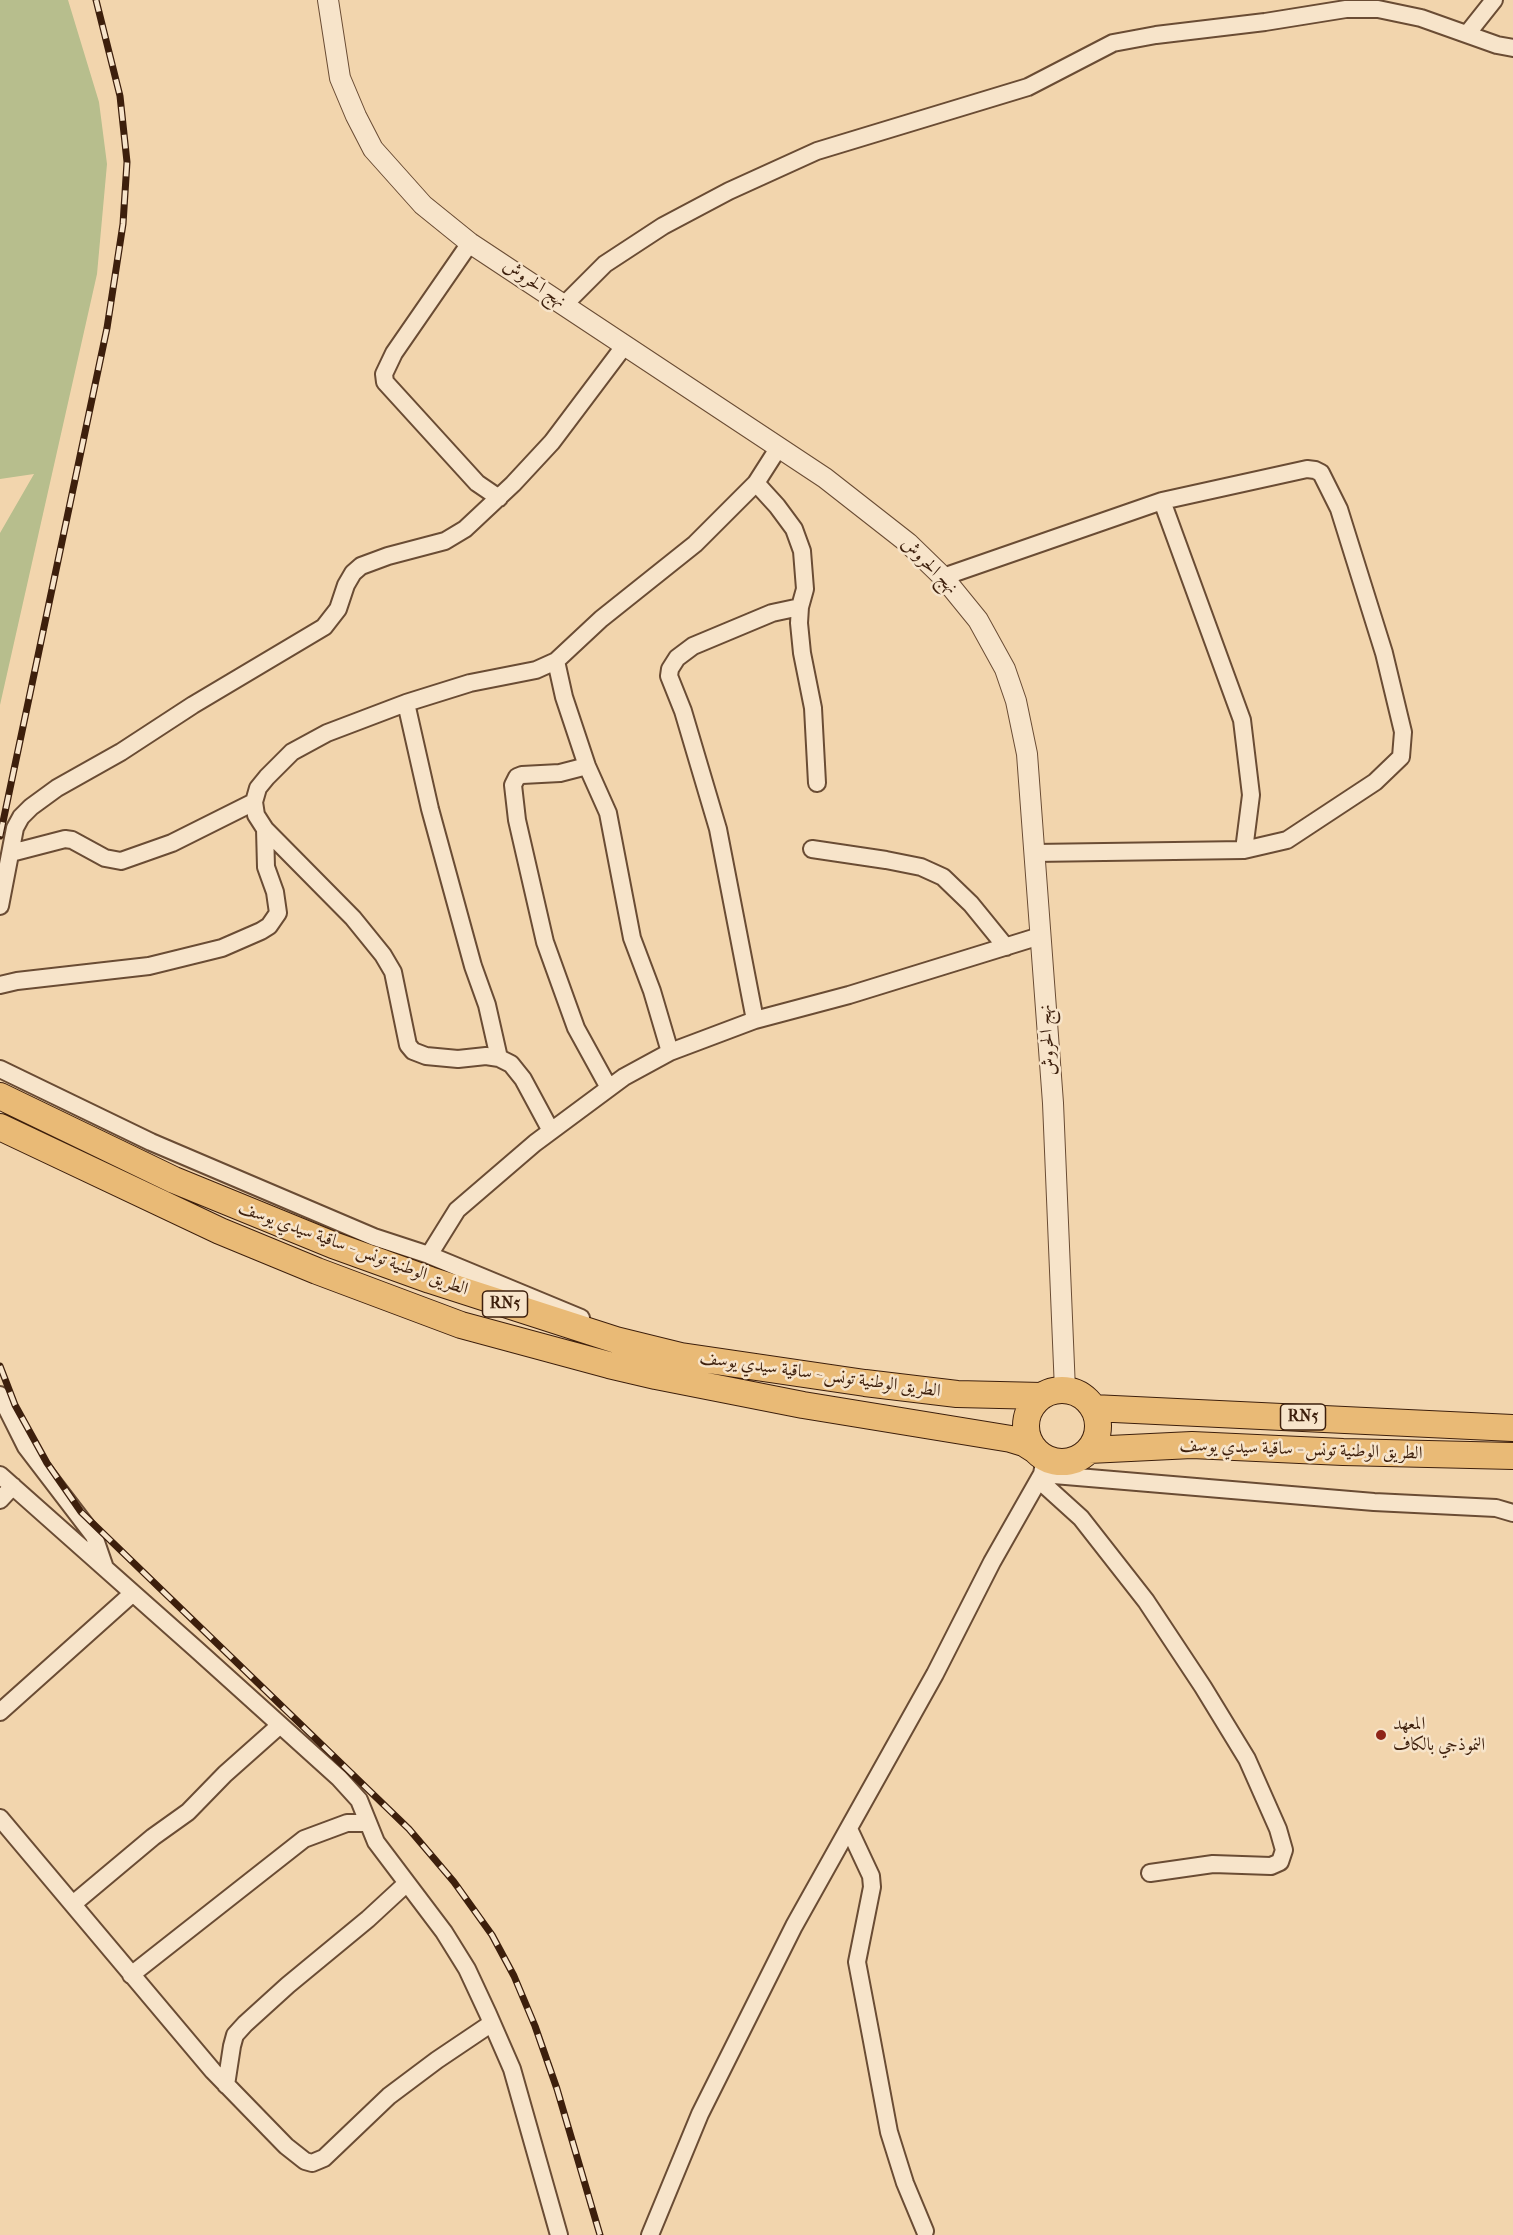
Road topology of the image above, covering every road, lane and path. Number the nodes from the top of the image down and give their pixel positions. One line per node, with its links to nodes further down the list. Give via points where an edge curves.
1 (328, 0): 5 (street, نهج الحروش, via 340,78 372,149 423,205)
2 (1494, 0): 3 (street)
3 (1467, 34): 4 (street); 6 (street, via 1399,13 1346,9 1113,43 1028,87 818,151 729,191 663,226 605,264)
4 (1513, 48)
5 (470, 243): 6 (street, نهج الحروش); 10 (street, via 394,353 384,374 396,395 477,483)
6 (564, 305): 7 (street, نهج الحروش)
7 (625, 345): 8 (street, نهج الحروش); 10 (street, via 552,442)
8 (779, 447): 9 (street); 12 (street, نهج الحروش, via 908,543)
9 (756, 483): 13 (street, via 794,529 802,551 805,589); 14 (street, via 695,543)
10 (499, 498): 22 (street, via 465,529 445,541 361,566 353,573 338,609 324,627 57,788 21,817)
11 (1162, 501): 12 (street); 21 (street, via 1242,720 1251,795); 21 (street, via 1307,469 1321,474 1339,509 1384,653 1403,732 1401,757 1375,783 1287,840)
12 (943, 577): 23 (street, نهج الحروش, via 978,620 1005,669 1016,701 1027,754)
13 (800, 607): 17 (street, via 802,653 813,708); 28 (street, via 772,613 693,646 677,658 669,676 718,830)
14 (556, 661): 15 (street, via 536,670 470,683); 16 (street)
15 (406, 703): 18 (street, via 327,733 292,752 258,788); 30 (street, via 430,809)
16 (587, 766): 29 (street, via 608,813 632,938); 32 (street, via 560,773 522,775 513,785 517,820 545,942 576,1028)
17 (817, 783)
18 (254, 802): 19 (street, via 256,815); 22 (street, via 172,843 121,861 105,858 65,839)
19 (265, 829): 27 (street, via 266,867 278,913 261,931 222,948 149,966); 30 (street, via 353,918 383,955 393,972 405,1035 413,1051 458,1059)
20 (812, 849): 26 (street, via 921,867 943,877)
21 (1244, 850): 23 (street)
22 (11, 853): 24 (street)
23 (1034, 853): 25 (street, نهج الحروش)
24 (0, 906)
25 (1040, 936): 26 (street); 38 (street, نهج الحروش, via 1053,1103)
26 (1006, 947): 28 (street)
27 (0, 985)
28 (755, 1020): 29 (street)
29 (670, 1052): 32 (street)
30 (499, 1058): 35 (street, via 511,1064 523,1079)
31 (0, 1070): 36 (street, via 151,1143 375,1237)
32 (609, 1088): 35 (street)
33 (0, 1096): 37 (main road, الطريق الوطنية تونس - ساقية سيدي يوسف / RN5, via 174,1180 313,1237)
34 (0, 1127): 44 (main road, الطريق الوطنية تونس - ساقية سيدي يوسف / RN5, via 220,1231 462,1324 679,1380 1000,1437 1024,1443)
35 (551, 1131): 36 (street, via 457,1210)
36 (429, 1255): 37 (street, via 574,1314)
37 (616, 1340): 38 (main road, الطريق الوطنية تونس - ساقية سيدي يوسف / RN5, via 681,1356 865,1383 957,1394)
38 (1053, 1393): 40 (main road, RN5, via 1076,1393); 44 (main road, via 1033,1405 1027,1416 1029,1440)
39 (0, 1395): 48 (street, via 26,1447 94,1536)
40 (1093, 1408): 41 (main road, الطريق الوطنية تونس - ساقية سيدي يوسف / RN5); 42 (main road, via 1098,1429)
41 (1513, 1428)
42 (1089, 1450): 43 (main road, الطريق الوطنية تونس - ساقية سيدي يوسف / RN5, via 1192,1445); 44 (main road, RN5, via 1076,1459)
43 (1513, 1456)
44 (1040, 1465): 47 (street, via 1374,1502 1496,1508); 54 (street, via 935,1674); 55 (street, via 1146,1600 1203,1687 1247,1759 1284,1850 1280,1862 1271,1866 1213,1864)
45 (7, 1481): 46 (street); 48 (street)
46 (0, 1500)
47 (1513, 1513)
48 (105, 1568): 49 (street)
49 (133, 1593): 50 (street); 51 (street)
50 (0, 1712)
51 (279, 1726): 53 (street, via 359,1800); 57 (street, via 188,1812)
52 (0, 1818): 57 (street)
53 (367, 1823): 56 (street, via 387,1859); 58 (street, via 347,1823 304,1839)
54 (849, 1829): 61 (street, via 872,1887 857,1962 889,2132); 63 (street, via 794,1926 700,2114)
55 (1150, 1873)
56 (407, 1882): 59 (street, via 444,1932); 60 (street, via 235,2035)
57 (72, 1904): 58 (street)
58 (131, 1975): 60 (street)
59 (492, 2023): 60 (street, via 389,2096 324,2158 312,2163 286,2146); 62 (street, via 512,2069)
60 (226, 2085)
61 (925, 2231)
62 (559, 2235)
63 (650, 2235)

